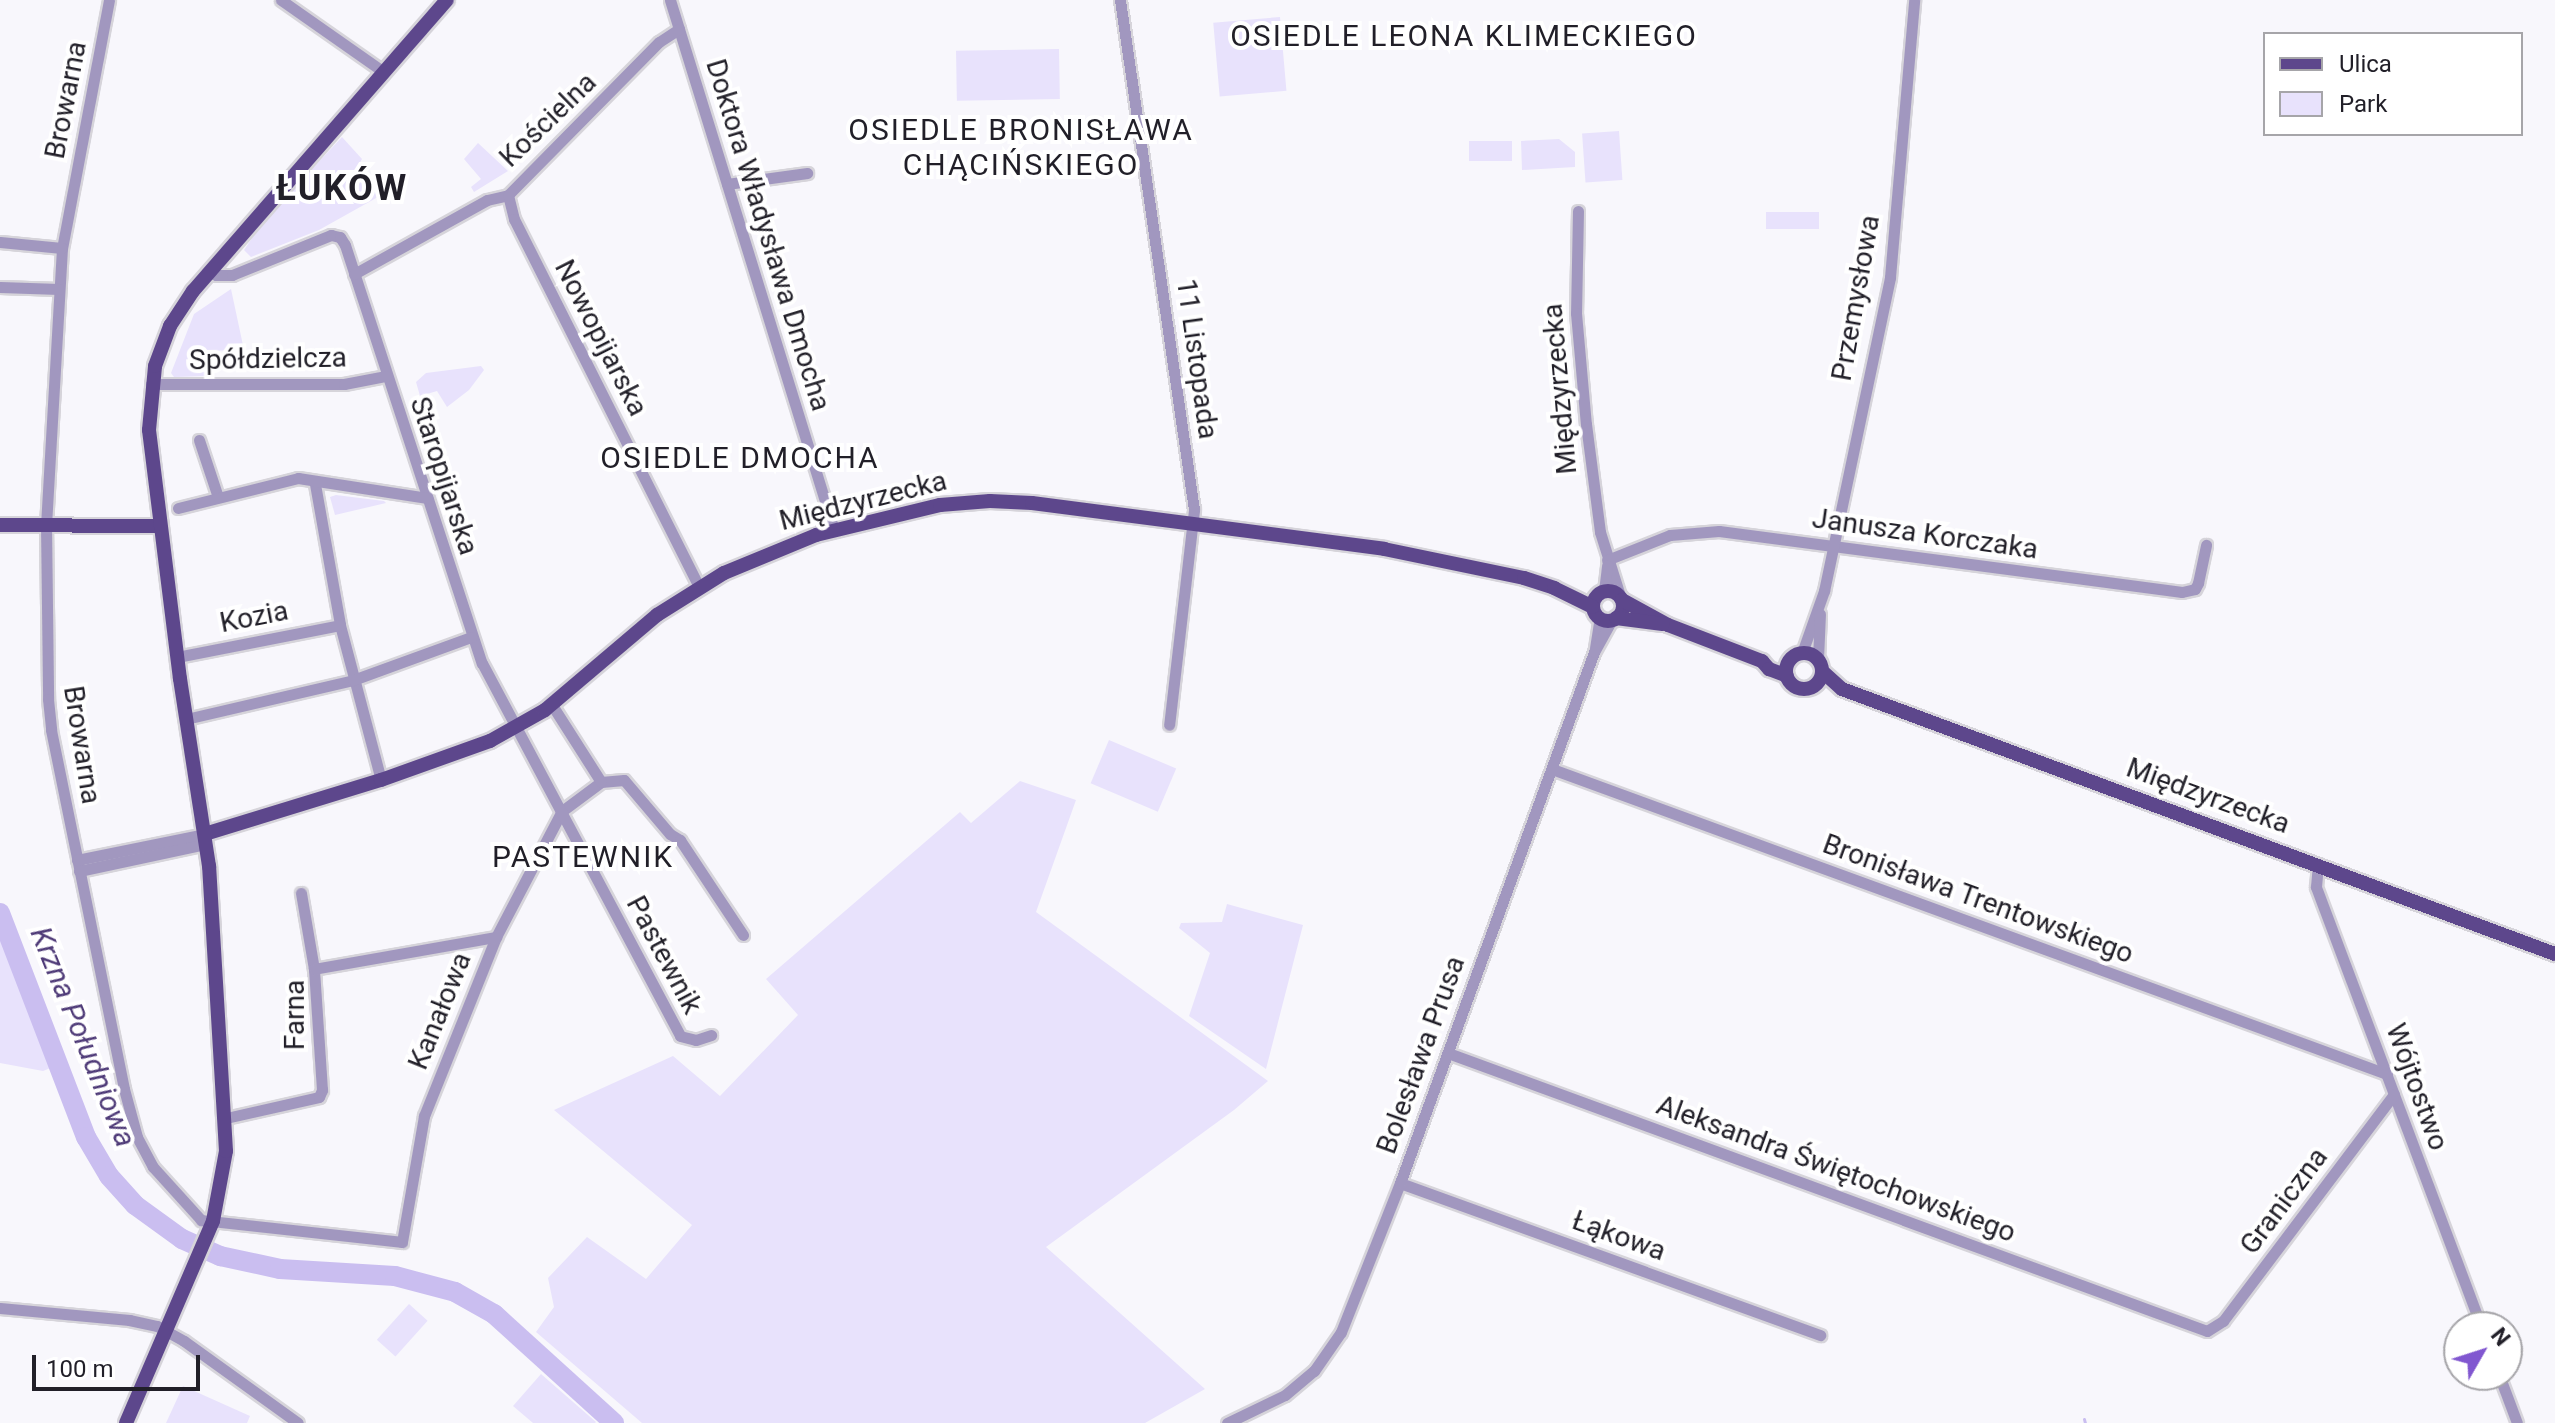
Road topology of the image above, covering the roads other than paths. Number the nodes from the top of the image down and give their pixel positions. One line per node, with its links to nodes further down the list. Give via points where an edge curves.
1 (109, 0): 14 (street, Browarna)
2 (281, 0): 8 (street)
3 (447, 0): 8 (main road)
4 (670, 0): 7 (street, Doktora Władysława Dmocha)
5 (1120, 0): 26 (street, 11 Listopada)
6 (1914, 0): 31 (street, Przemysłowa, via 1890,277)
7 (679, 29): 10 (street, Doktora Władysława Dmocha); 11 (street, Kościelna, via 659,42)
8 (384, 72): 15 (main road)
9 (807, 173): 10 (street)
10 (727, 184): 30 (street, Doktora Władysława Dmocha)
11 (508, 195): 16 (street, Kościelna, via 487,200); 34 (street, Nowopijarska, via 514,219)
12 (1578, 211): 33 (street, Międzyrzecka, via 1577,332)
13 (0, 242): 14 (street)
14 (62, 248): 18 (street, Browarna)
15 (210, 271): 16 (street, Staropijarska, via 232,275 336,235); 20 (main road, via 170,326)
16 (354, 274): 19 (street, Staropijarska)
17 (0, 287): 18 (street)
18 (59, 289): 27 (street, Browarna)
19 (386, 376): 20 (street, Spółdzielcza, via 344,384); 24 (street, Staropijarska)
20 (151, 384): 29 (main road, via 149,430)
21 (199, 440): 23 (street)
22 (315, 484): 23 (street, via 291,479); 24 (street); 40 (street)
23 (218, 497): 25 (street)
24 (427, 498): 42 (street, Staropijarska)
25 (178, 508)
26 (1193, 522): 30 (main road, Międzyrzecka, via 990,501 918,509); 35 (main road, Międzyrzecka, via 1426,556); 52 (street, 11 Listopada)
27 (46, 524): 28 (main road); 29 (main road); 60 (street, Browarna, via 51,730)
28 (0, 525)
29 (160, 526): 44 (main road)
30 (834, 530): 34 (main road, Międzyrzecka, via 771,551)
31 (1833, 544): 32 (street, Janusza Korczaka, via 2182,592 2195,589); 33 (street, Janusza Korczaka, via 1692,531); 38 (street, Przemysłowa)
32 (2206, 545)
33 (1607, 560): 36 (street, Międzyrzecka); 37 (street, Międzyrzecka)
34 (699, 587): 50 (main road, Międzyrzecka, via 641,627)
35 (1554, 588): 36 (main road, Międzyrzecka); 39 (main road, Międzyrzecka)
36 (1602, 592): 37 (main road); 39 (main road)
37 (1621, 598): 39 (main road, via 1622,612); 41 (main road, Międzyrzecka)
38 (1821, 602): 43 (street, Przemysłowa); 45 (street, Przemysłowa)
39 (1605, 616): 41 (main road, Międzyrzecka); 54 (street, Bolesława Prusa)
40 (340, 625): 44 (street, Kozia); 47 (street)
41 (1668, 625): 46 (main road, Międzyrzecka, via 1762,661 1769,669)
42 (471, 637): 47 (street); 53 (street, Staropijarska)
43 (1802, 653): 45 (main road); 46 (main road)
44 (177, 657): 51 (main road)
45 (1820, 665): 48 (main road); 49 (main road, Międzyrzecka)
46 (1788, 669): 48 (main road, via 1796,687)
47 (353, 680): 51 (street); 55 (street)
48 (1815, 686): 49 (main road, Międzyrzecka, via 1833,693)
49 (1842, 689): 59 (main road, Międzyrzecka)
50 (552, 705): 53 (main road, Międzyrzecka); 56 (street)
51 (186, 719): 58 (main road)
52 (1169, 725)
53 (514, 729): 55 (main road, Międzyrzecka); 57 (street, Pastewnik)
54 (1552, 769): 67 (street, Bolesława Prusa); 68 (street, Bronisława Trentowskiego)
55 (381, 780): 58 (main road, Międzyrzecka)
56 (601, 782): 57 (street); 62 (street, via 624,780 680,840)
57 (562, 811): 63 (street, Kanałowa); 66 (street, Pastewnik, via 680,1036 696,1040)
58 (205, 839): 60 (street); 70 (main road)
59 (2318, 864): 64 (main road, Międzyrzecka); 68 (street, Wójtostwo, via 2316,887)
60 (78, 865): 72 (street, Browarna, via 137,1137 153,1167)
61 (301, 893): 65 (street)
62 (743, 935)
63 (496, 937): 65 (street, Farna); 72 (street, Kanałowa, via 424,1116 402,1242)
64 (2555, 954)
65 (314, 969): 70 (street, Farna, via 319,1097)
66 (711, 1035)
67 (1448, 1053): 71 (street, Bolesława Prusa); 76 (street, Aleksandra Świętochowskiego)
68 (2387, 1074): 69 (street, Wójtostwo)
69 (2394, 1094): 74 (street, Wójtostwo); 76 (street, Graniczna, via 2223,1321)
70 (226, 1118): 72 (main road, via 224,1173)
71 (1400, 1183): 77 (street, Łąkowa); 81 (street, Bolesława Prusa, via 1329,1353 1285,1395)
72 (210, 1228): 75 (main road)
73 (0, 1308): 75 (street, via 129,1320)
74 (2475, 1311)
75 (167, 1331): 79 (main road); 80 (street)
76 (2207, 1331)
77 (1820, 1335)
78 (2505, 1391): 82 (street)
79 (126, 1423)
80 (298, 1423)
81 (1227, 1423)
82 (2517, 1423)

